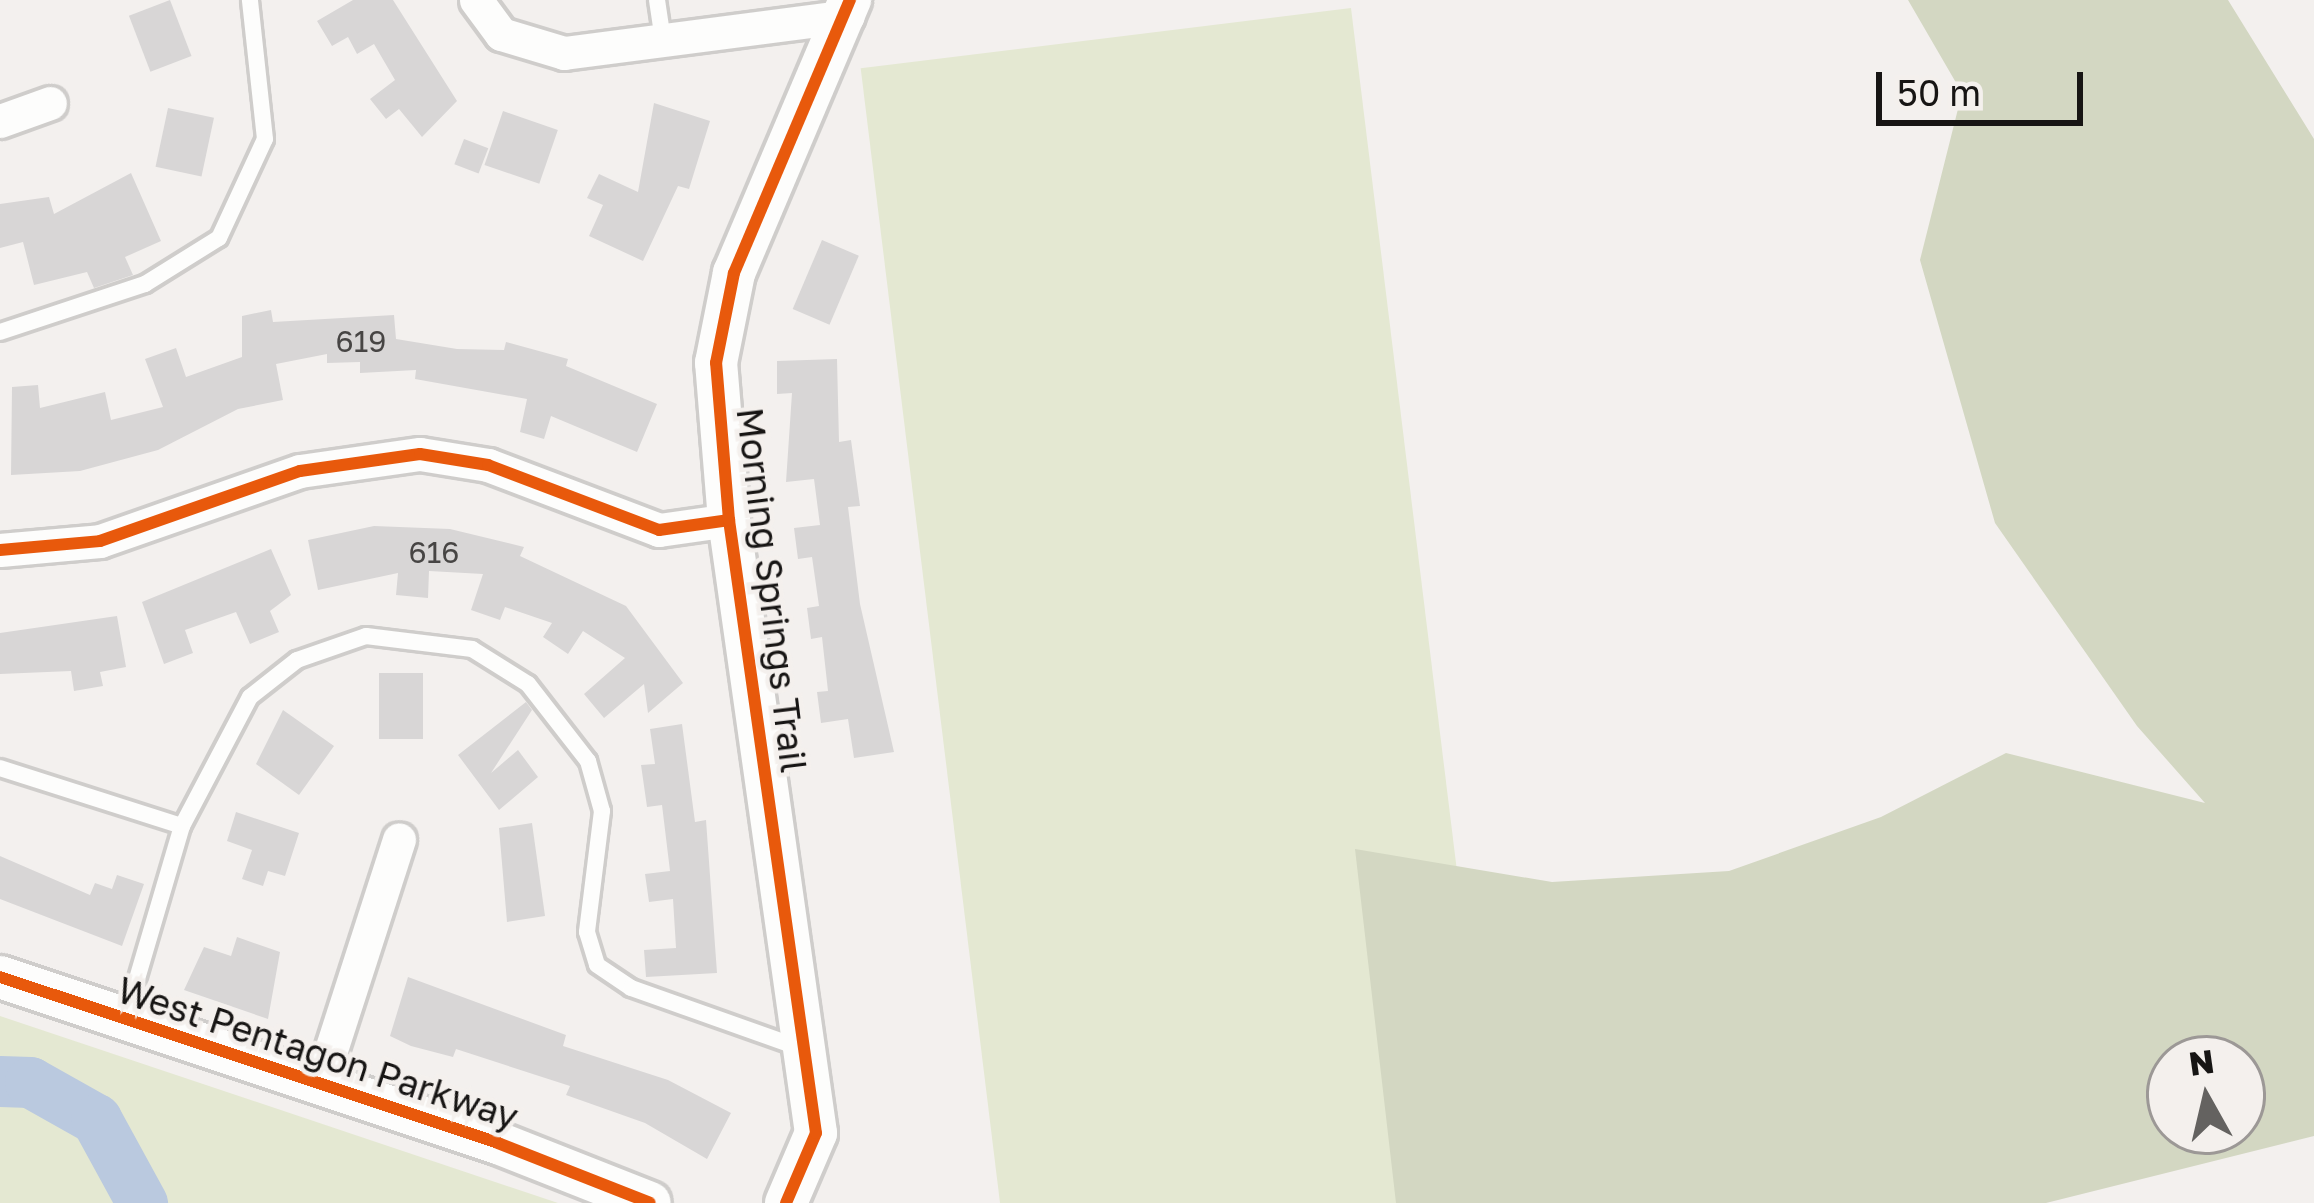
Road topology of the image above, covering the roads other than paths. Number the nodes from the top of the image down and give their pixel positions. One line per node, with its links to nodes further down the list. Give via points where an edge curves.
1 (250, 0): 8 (lane, via 265,139 219,238 145,284)
2 (476, 0): 5 (street, via 501,34 527,49)
3 (657, 0): 5 (lane)
4 (849, 8): 5 (street); 9 (street, Morning Springs Trail, via 734,274 716,363)
5 (664, 40)
6 (50, 103): 7 (street)
7 (0, 121)
8 (0, 332)
9 (729, 520): 10 (street, via 659,530 488,465 420,454 299,471 100,541); 16 (street, Morning Springs Trail)
10 (0, 550)
11 (0, 768): 12 (lane)
12 (182, 826): 15 (lane); 16 (lane, via 216,745 250,697 297,660 366,636 472,649 528,684 588,761 602,811 587,932 597,965 631,988)
13 (399, 839): 17 (street)
14 (0, 977): 15 (street, West Pentagon Parkway)
15 (125, 1022): 17 (street, West Pentagon Parkway)
16 (803, 1049): 19 (street, Morning Springs Trail, via 816,1133)
17 (320, 1084): 18 (street, West Pentagon Parkway)
18 (634, 1194)
19 (786, 1203)

